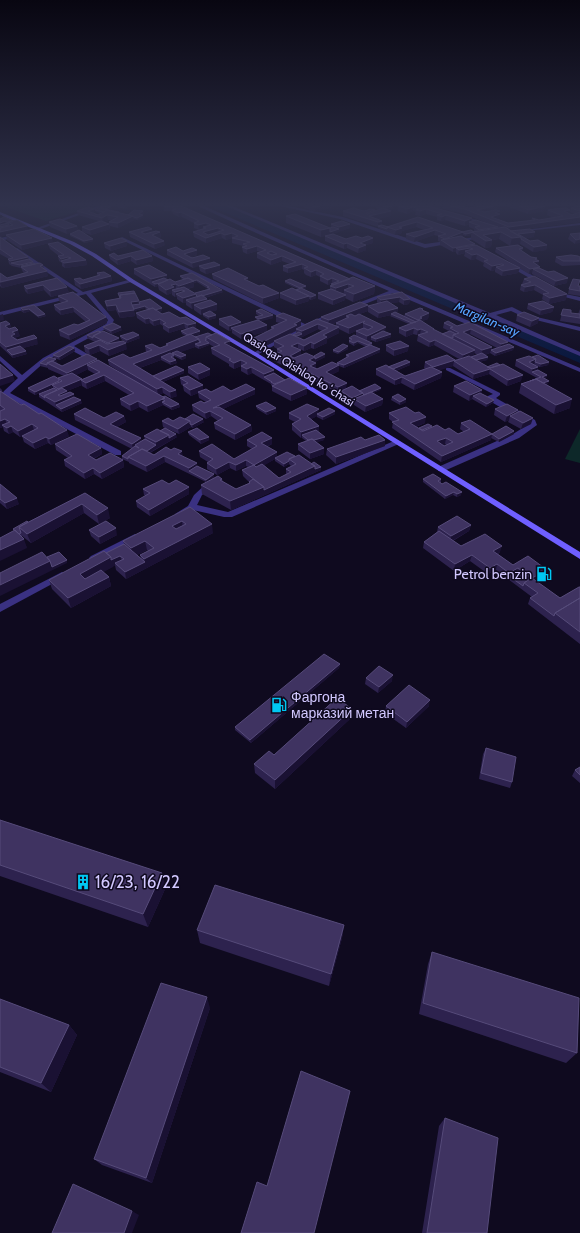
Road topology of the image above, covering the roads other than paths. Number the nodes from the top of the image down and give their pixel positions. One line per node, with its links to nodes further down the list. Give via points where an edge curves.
1 (39, 264): 9 (street)
2 (106, 264): 7 (main road, Qashqar Qishloq koʻchasi)
3 (175, 264): 13 (street)
4 (331, 264): 8 (street)
5 (366, 264): 12 (street)
6 (508, 264): 10 (street, via 563,295)
7 (132, 281): 9 (street); 16 (main road, Qashqar Qishloq koʻchasi)
8 (393, 291): 13 (street); 21 (street)
9 (86, 293): 11 (street); 15 (street, via 111,323)
10 (580, 299)
11 (0, 314)
12 (490, 315): 14 (street, via 512,309 526,316); 17 (street)
13 (306, 327): 16 (street)
14 (580, 329)
15 (69, 346): 19 (street); 22 (street, via 44,359)
16 (255, 354): 23 (main road, Qashqar Qishloq koʻchasi)
17 (580, 354)
18 (0, 358): 22 (street)
19 (102, 364)
20 (448, 368): 25 (street, via 498,394 491,398 520,414 533,425 516,436)
21 (580, 370)
22 (21, 378): 24 (street, via 6,394)
23 (397, 443): 25 (main road, Qashqar Qishloq koʻchasi); 27 (street, via 229,515)
24 (118, 454)
25 (441, 469): 30 (main road, Qashqar Qishloq koʻchasi)
26 (220, 479): 27 (street, via 199,492)
27 (192, 506): 28 (street)
28 (172, 517)
29 (144, 532): 31 (street)
30 (580, 556)
31 (83, 564)
32 (70, 571): 33 (street)
33 (0, 608)

